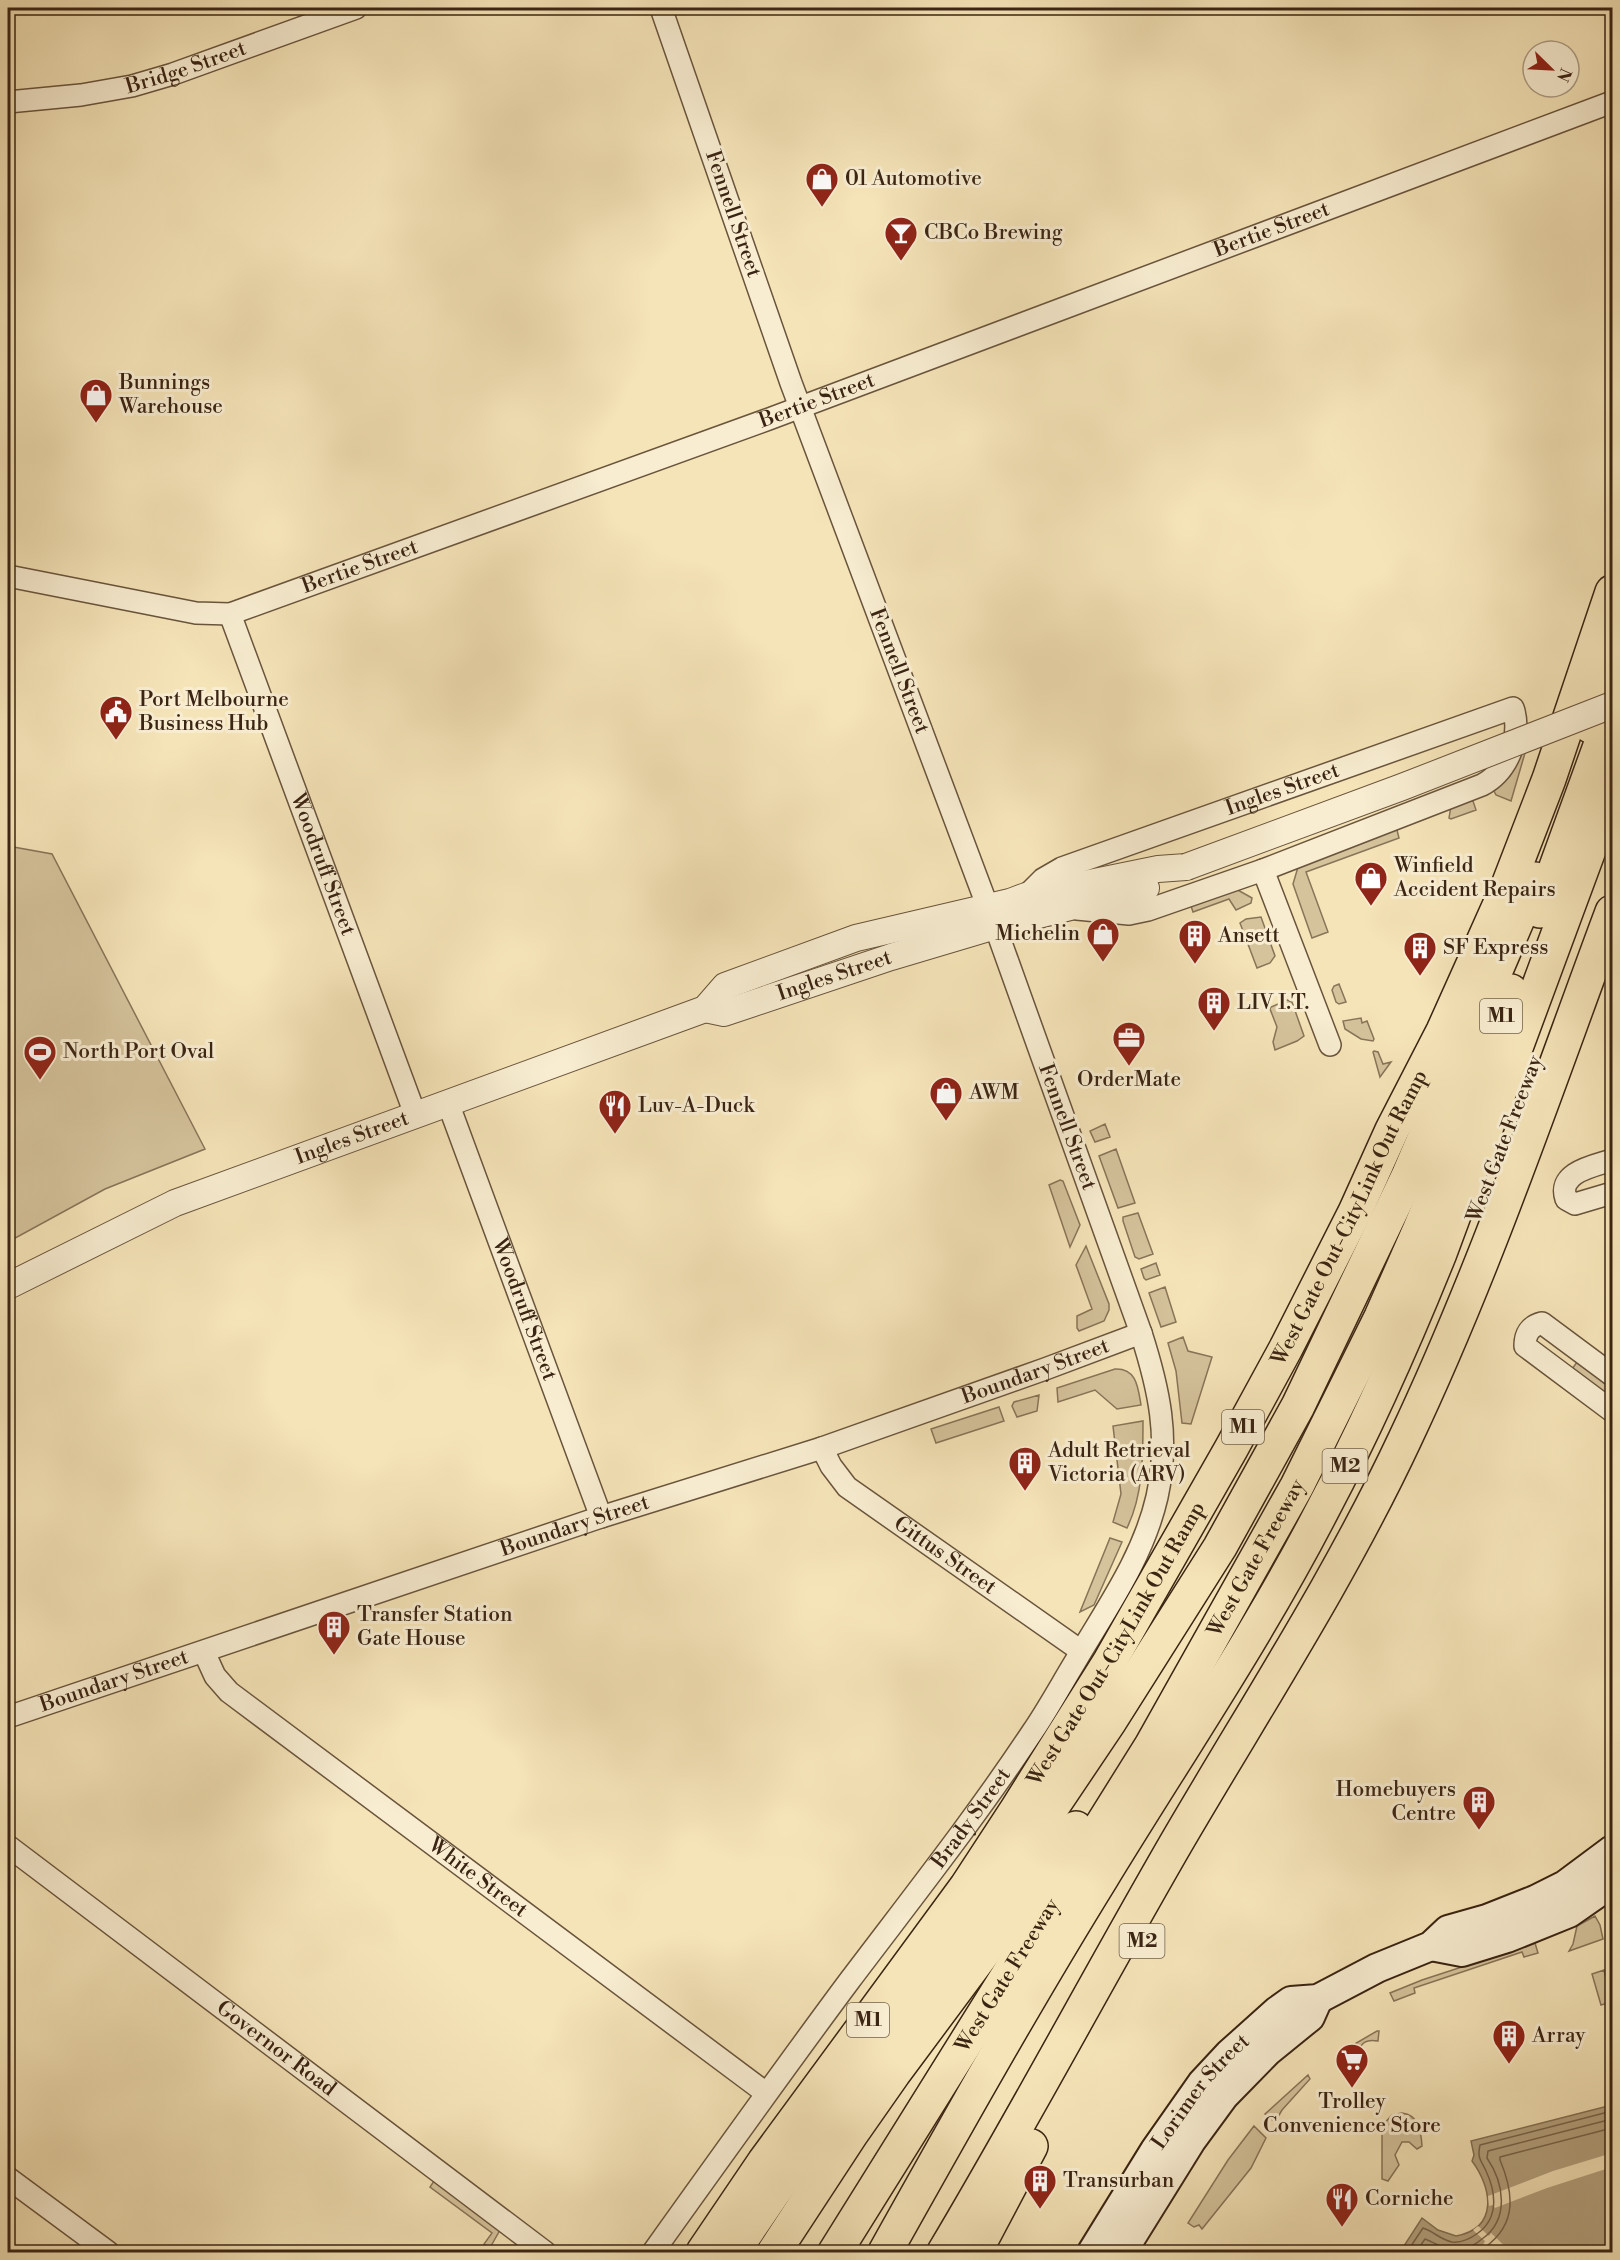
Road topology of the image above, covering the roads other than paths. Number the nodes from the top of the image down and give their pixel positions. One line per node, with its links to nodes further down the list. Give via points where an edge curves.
1 (356, 8): 3 (street, Bridge Street, via 132,86)
2 (661, 8): 5 (street, Fennell Street)
3 (8, 102)
4 (1612, 102): 5 (street, Bertie Street)
5 (800, 406): 8 (street, Bertie Street); 17 (street, Fennell Street)
6 (8, 576): 8 (street, Bertie Street, via 196,613)
7 (1612, 592): 22 (highway, West Gate Out-CityLink Out Ramp / M1, via 1550,779 1507,888)
8 (230, 614): 25 (street, Woodruff Street)
9 (1612, 669): 38 (highway, via 1533,885 1414,1164 1298,1406 1220,1547)
10 (1612, 705): 15 (street, Ingles Street, bridge, via 1186,867 1147,888)
11 (1612, 713): 34 (highway, West Gate Freeway / M1, via 1419,1231 1344,1395)
12 (1612, 788): 48 (highway, M2, via 1444,1243 1373,1411 1323,1511 1264,1615 1099,1881)
13 (1612, 852): 48 (highway, West Gate Freeway / M1, via 1433,1326 1350,1505 1246,1683)
14 (1263, 870): 15 (street, Ingles Street, via 1138,913); 15 (street, Ingles Street, via 1489,781 1503,768 1509,754 1516,726 1512,708 1062,868 1043,879); 23 (street)
15 (1030, 905): 17 (street, Ingles Street)
16 (1612, 912): 41 (highway, via 1478,1274 1409,1431 1333,1579)
17 (991, 916): 18 (street, Ingles Street, via 856,938); 20 (street, Ingles Street); 29 (street, Fennell Street)
18 (821, 951): 20 (street); 21 (street, Ingles Street, via 725,986)
19 (1612, 959): 46 (highway, M2, via 1486,1294 1412,1463 1338,1602 1216,1804)
20 (831, 977): 21 (street, Ingles Street, via 724,1013)
21 (705, 1009): 24 (street, Ingles Street)
22 (1443, 1031): 38 (highway, via 1404,1135 1363,1223); 39 (highway, West Gate Out-CityLink Out Ramp / M1, via 1297,1328 1242,1429 1110,1661)
23 (1330, 1045)
24 (448, 1103): 25 (street, Ingles Street); 33 (street, Woodruff Street)
25 (415, 1114): 28 (street, Ingles Street, via 175,1203)
26 (1612, 1160): 27 (street, via 1575,1173 1564,1191 1568,1201 1580,1204)
27 (1612, 1193)
28 (8, 1286)
29 (1142, 1333): 32 (street, Boundary Street); 36 (street, Brady Street, via 1163,1421 1163,1462 1156,1499 1135,1559)
30 (1612, 1375): 31 (street, via 1542,1323 1534,1325 1525,1337 1525,1346)
31 (1612, 1412)
32 (822, 1448): 33 (street, Boundary Street); 36 (street, Gittus Street, via 847,1487)
33 (601, 1517): 35 (street, Boundary Street)
34 (1250, 1571): 56 (highway, via 1081,1821 852,2133); 57 (highway, West Gate Freeway / M1, via 1151,1746)
35 (204, 1652): 37 (street, Boundary Street); 47 (street, White Street, via 214,1676 229,1692)
36 (1081, 1652): 47 (street, Brady Street, via 1012,1762)
37 (8, 1718)
38 (1110, 1721): 50 (highway, via 998,1885 794,2164)
39 (1017, 1809): 50 (highway, M1, via 966,1887 764,2162); 55 (highway, via 958,1873 870,1987 759,2137)
40 (8, 1846): 53 (street, Governor Road)
41 (1174, 1847): 58 (highway, via 1054,2026); 59 (highway)
42 (1612, 1850): 44 (main road, Lorimer Street, via 1565,1885 1487,1919 1448,1930)
43 (1612, 1883): 44 (main road, via 1569,1913 1535,1928 1462,1952)
44 (1431, 1946): 45 (main road, Lorimer Street, via 1377,1968)
45 (1318, 1999): 62 (main road, Lorimer Street, via 1291,2001 1252,2032 1202,2083 1155,2150); 63 (main road, Lorimer Street, via 1310,2017 1268,2051 1224,2096 1191,2141)
46 (1068, 2077): 60 (highway, M2); 61 (highway, M2)
47 (766, 2093): 54 (street, Brady Street)
48 (980, 2097): 51 (highway, West Gate Freeway / M1)
49 (8, 2178): 52 (street)
50 (718, 2245)
51 (885, 2252)
52 (108, 2253)
53 (544, 2253)
54 (653, 2253)
55 (681, 2253)
56 (774, 2253)
57 (835, 2253)
58 (921, 2253)
59 (944, 2253)
60 (962, 2253)
61 (975, 2253)
62 (1092, 2253)
63 (1122, 2253)

